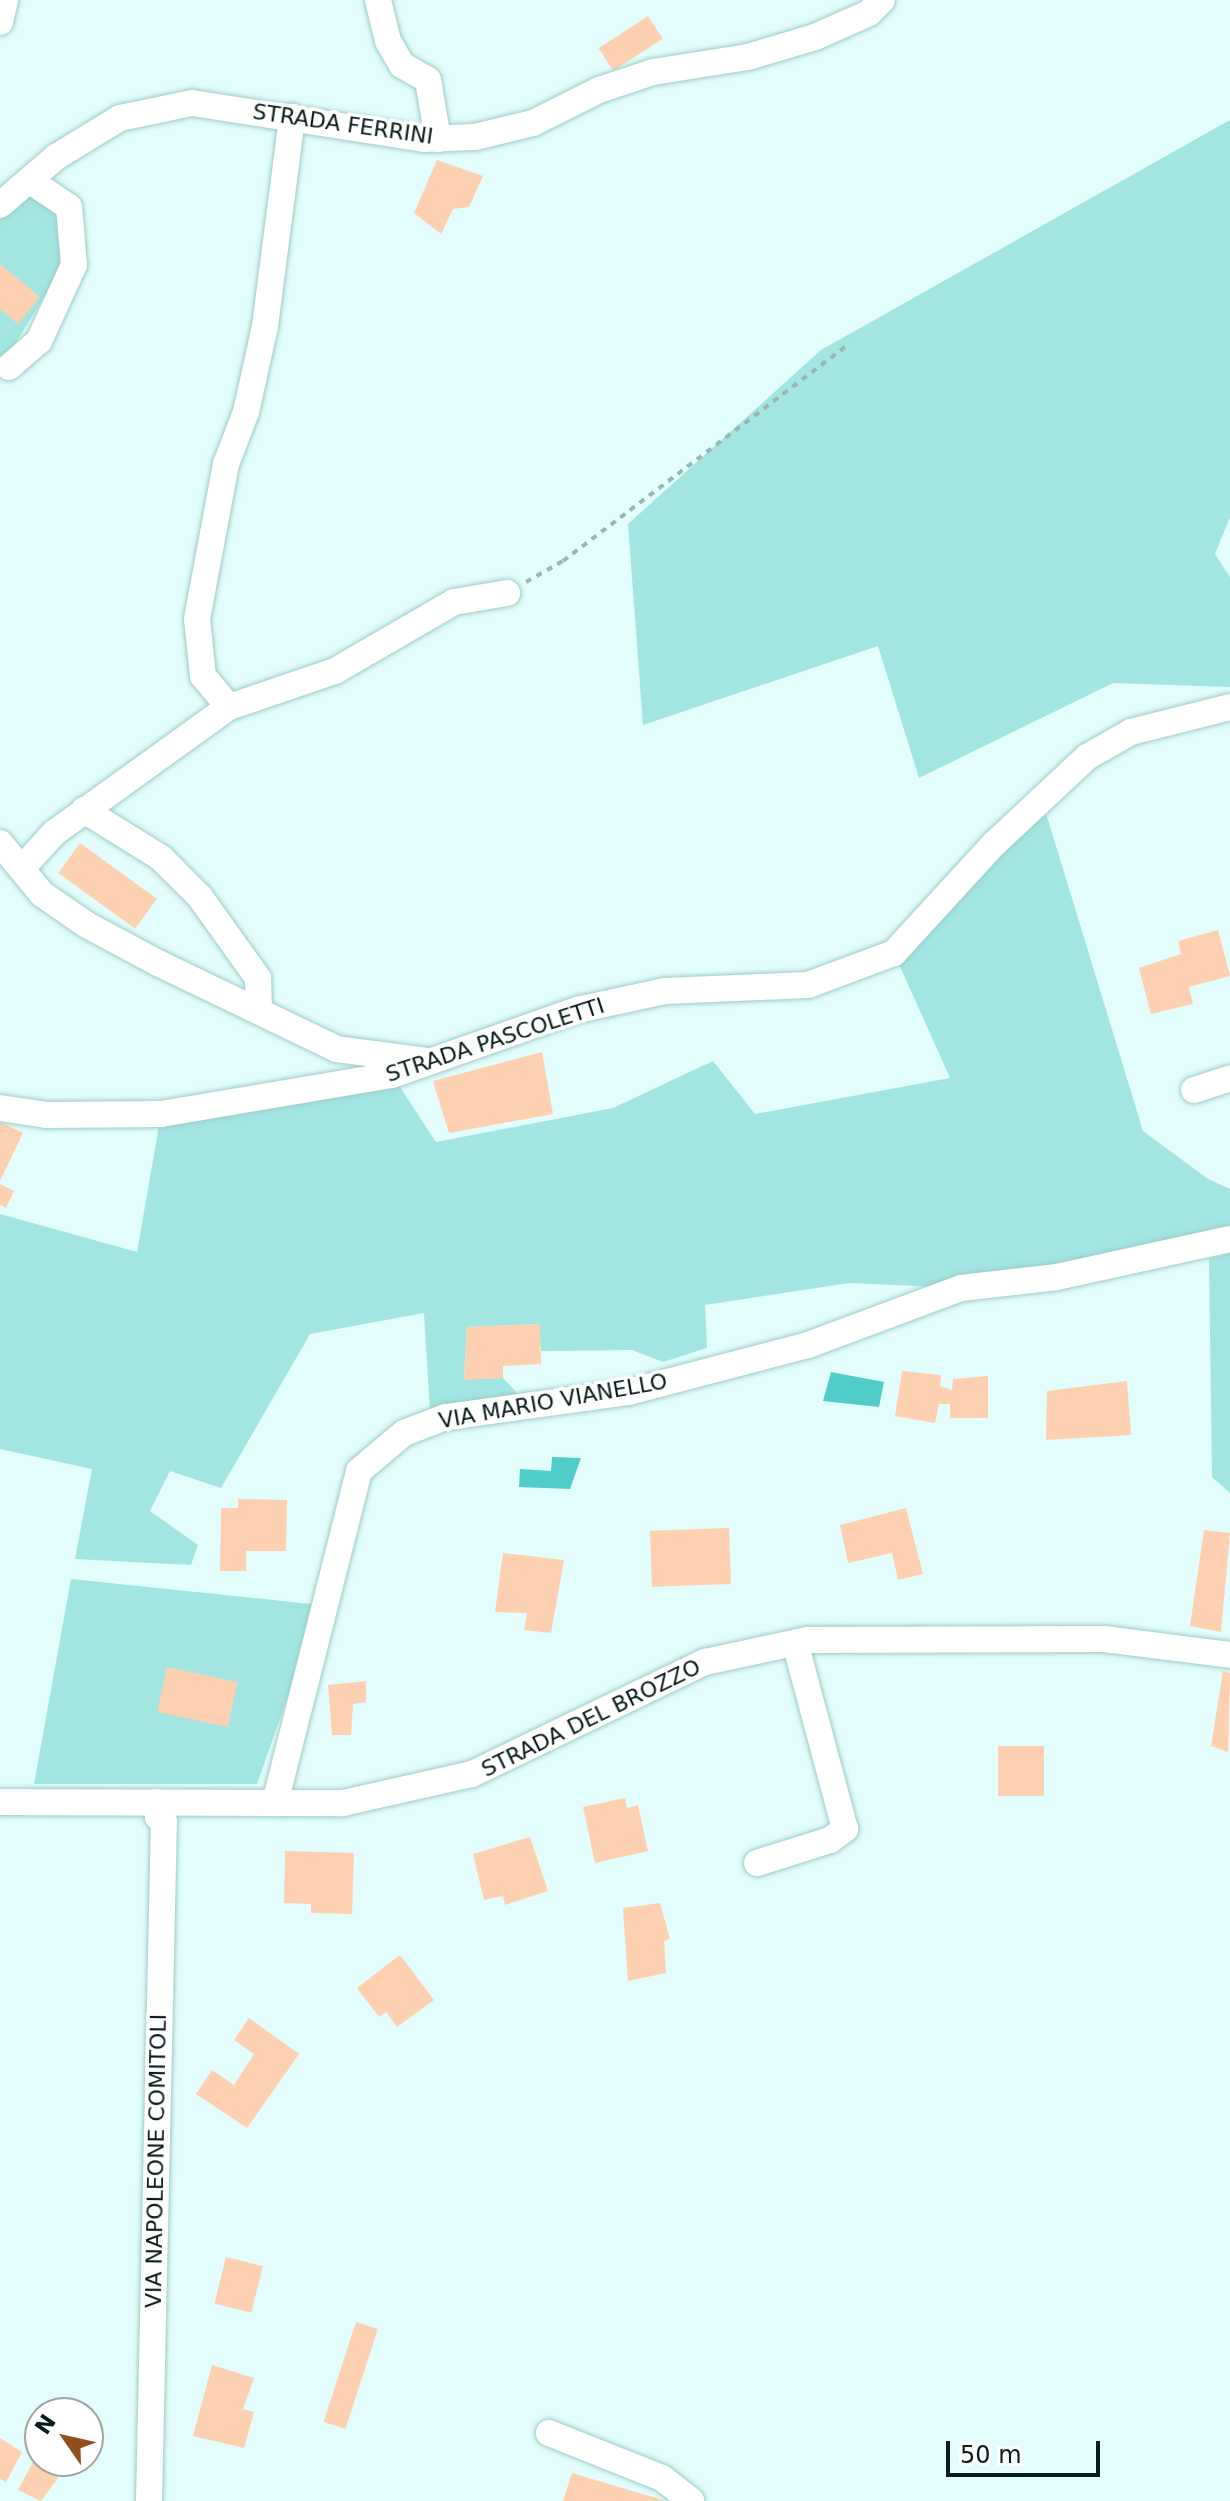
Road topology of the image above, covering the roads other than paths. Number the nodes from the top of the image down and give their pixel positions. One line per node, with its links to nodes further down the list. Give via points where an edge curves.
1 (5, 0): 4 (street)
2 (378, 0): 6 (street, via 388,41 402,65 428,80)
3 (882, 0): 6 (street, STRADA FERRINI, via 869,13 815,37 748,57 653,72 599,90 533,123 475,137)
4 (0, 22)
5 (292, 117): 6 (street, STRADA FERRINI); 7 (street, STRADA FERRINI, via 192,103 120,118); 11 (street, via 260,350 246,412 226,464 197,619 203,676)
6 (438, 139)
7 (29, 180): 8 (street, STRADA FERRINI); 9 (street, via 69,207 74,265 39,341)
8 (0, 205)
9 (9, 367)
10 (507, 593): 11 (street, via 454,602 335,671)
11 (229, 707): 13 (street)
12 (1230, 707): 17 (street, STRADA PASCOLETTI, via 1131,732 1087,757 994,844 894,953 808,985 665,991 577,1010)
13 (84, 810): 15 (street); 16 (street, via 161,858 200,897 258,978)
14 (0, 843): 15 (street)
15 (24, 866): 16 (street, via 42,894 87,925)
16 (259, 1011): 17 (street, via 337,1049)
17 (431, 1061): 20 (street, STRADA PASCOLETTI, via 392,1075 161,1114 47,1115)
18 (1230, 1078): 19 (street)
19 (1194, 1090)
20 (0, 1108)
21 (1230, 1239): 25 (street, VIA MARIO VIANELLO, via 1057,1277 961,1288 778,1353 629,1392 446,1417 404,1433 359,1471)
22 (795, 1643): 23 (street, STRADA DEL BROZZO, via 1104,1639); 25 (street, STRADA DEL BROZZO, via 705,1662 472,1774 343,1803); 27 (street, via 845,1829 830,1840)
23 (1230, 1655)
24 (0, 1802): 26 (street, STRADA DEL BROZZO)
25 (275, 1803): 26 (street, STRADA DEL BROZZO)
26 (161, 1812): 29 (street, VIA NAPOLEONE COMITOLI)
27 (757, 1863)
28 (549, 2433): 30 (street, via 662,2478)
29 (149, 2501)
30 (691, 2501)

